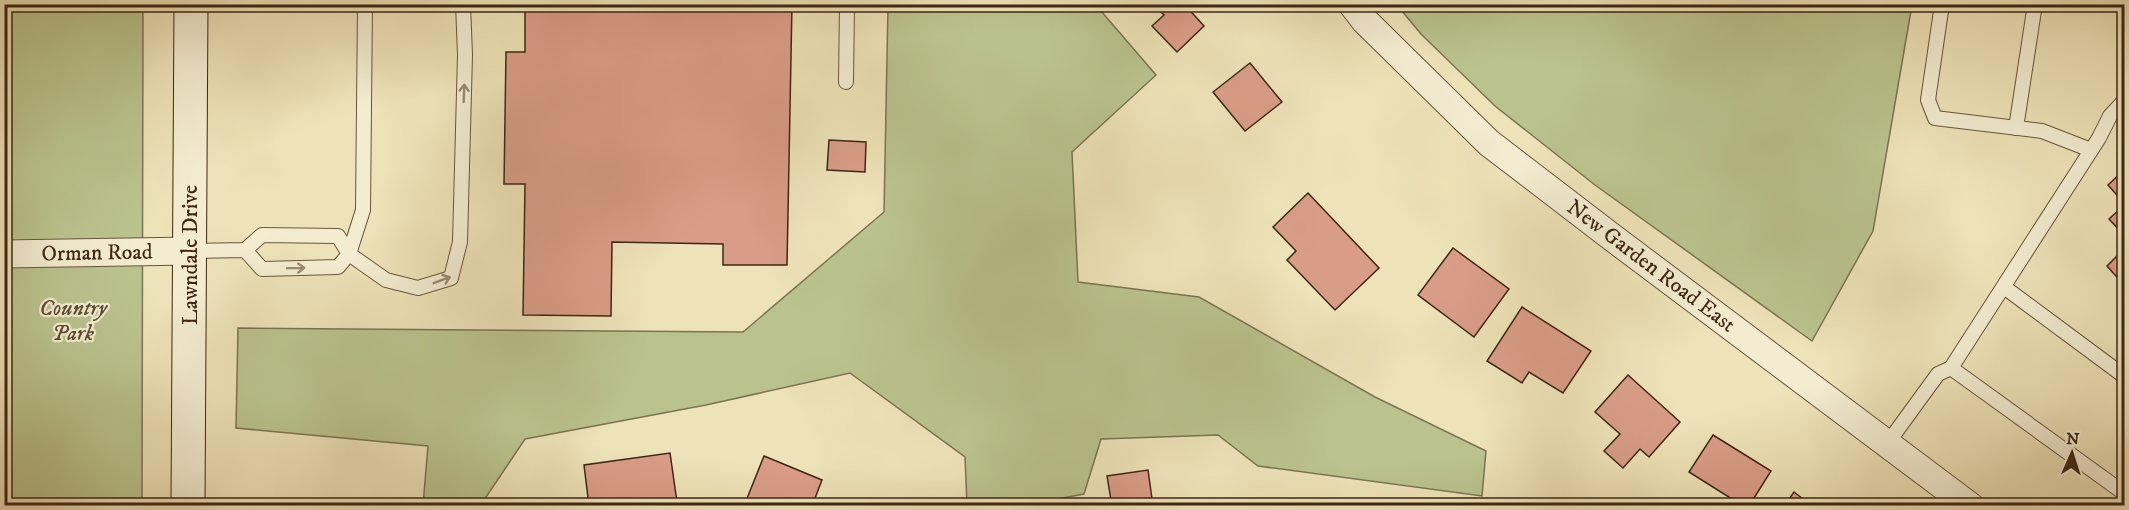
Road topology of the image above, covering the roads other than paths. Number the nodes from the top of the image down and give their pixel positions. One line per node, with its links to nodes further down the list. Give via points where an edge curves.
1 (191, 4): 13 (main road, Lawndale Drive)
2 (364, 4): 15 (lane, via 363,210)
3 (463, 4): 15 (lane, one-way to 3, via 386,280 418,288 451,278 460,242)
4 (847, 4): 8 (lane)
5 (1352, 4): 19 (street, New Garden Road East, via 1489,143)
6 (1942, 4): 10 (lane, via 1928,100 1935,118)
7 (2035, 4): 10 (lane)
8 (846, 82)
9 (2124, 101): 11 (lane, via 2110,116)
10 (2016, 128): 11 (lane, via 2042,131)
11 (2091, 150): 16 (lane)
12 (245, 250): 13 (lane); 15 (lane, one-way to 15, via 262,269 338,267); 15 (lane, via 262,235 338,236)
13 (190, 251): 14 (street, Orman Road); 21 (main road, Lawndale Drive)
14 (4, 254)
15 (349, 254)
16 (2004, 288): 17 (lane); 18 (lane)
17 (1952, 368): 19 (lane, via 1938,374); 20 (lane)
18 (2124, 376)
19 (1887, 444): 22 (street, New Garden Road East)
20 (2124, 493)
21 (188, 506)
22 (1970, 506)

